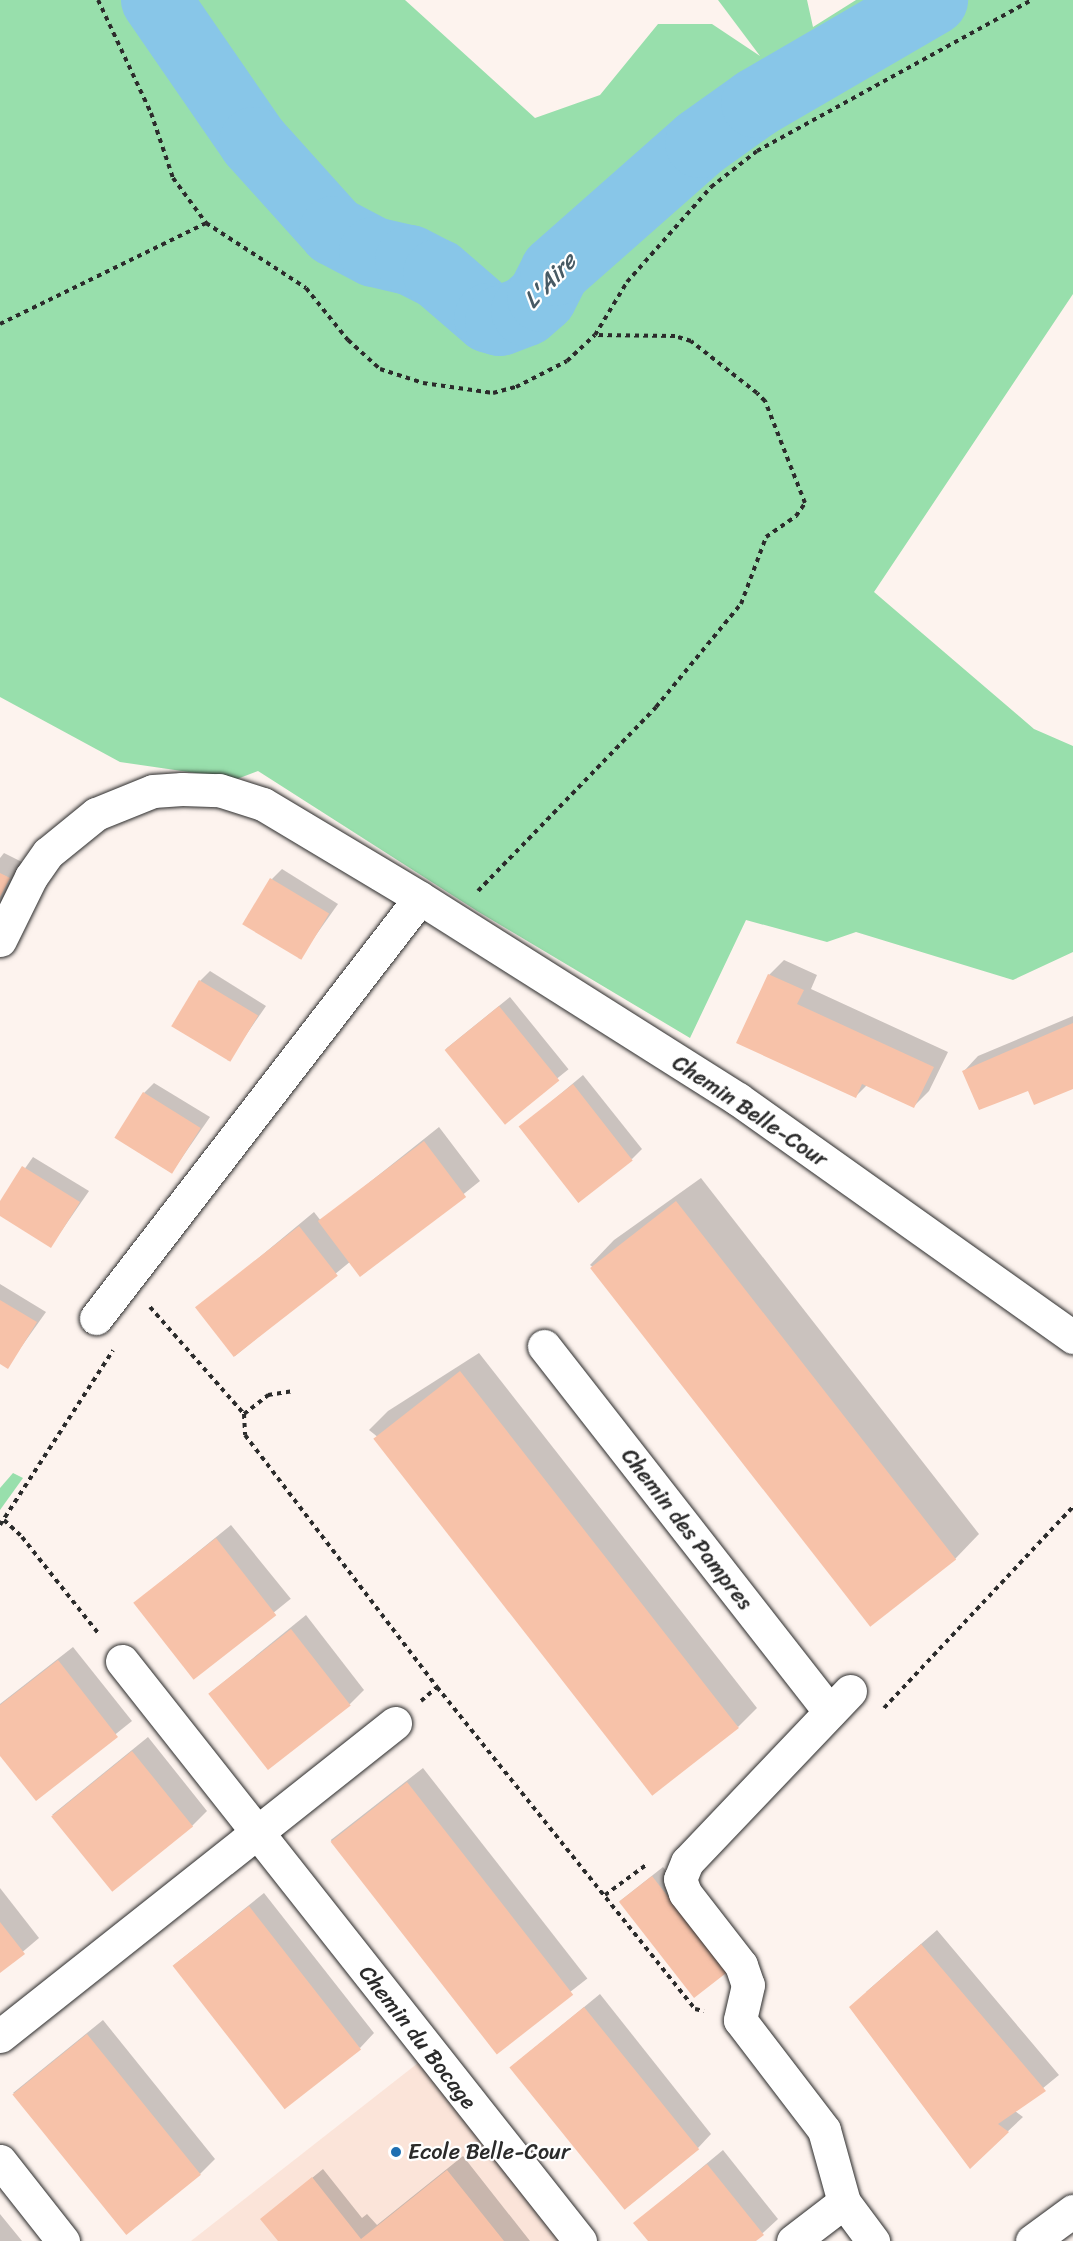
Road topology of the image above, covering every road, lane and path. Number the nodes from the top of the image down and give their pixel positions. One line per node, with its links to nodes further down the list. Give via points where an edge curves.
1 (98, 0): 3 (path, via 151,113 173,178)
2 (1032, 0): 5 (path, via 790,130 720,179 627,282)
3 (206, 223): 4 (path); 5 (path, via 306,288 356,348 380,369 404,378 493,393 543,375)
4 (0, 324)
5 (595, 335): 7 (path, via 675,336 692,341 757,393 765,401 805,503 796,516 766,537 741,604 641,723 479,888 474,900 476,916)
6 (420, 897): 7 (street, Chemin Belle-Cour); 8 (street, Chemin Belle-Cour, via 263,804 219,790 153,791 96,814 48,853); 12 (street)
7 (462, 925): 13 (street, Chemin Belle-Cour, via 738,1099)
8 (0, 940)
9 (150, 1297): 10 (path)
10 (148, 1305): 11 (path); 17 (path)
11 (141, 1312)
12 (96, 1318)
13 (1073, 1336)
14 (544, 1346): 22 (street, Chemin des Pampres)
15 (115, 1347): 19 (path)
16 (292, 1391): 17 (path, via 268,1395)
17 (244, 1414): 26 (path, via 245,1435 437,1687)
18 (1073, 1507): 22 (path, via 884,1708)
19 (4, 1520): 20 (path); 21 (path)
20 (0, 1525)
21 (122, 1661): 24 (street, Chemin du Bocage)
22 (840, 1701): 25 (street, via 687,1862)
23 (395, 1723): 24 (street)
24 (256, 1834): 28 (street); 33 (street, Chemin du Bocage)
25 (680, 1879): 26 (path, via 644,1864); 27 (street, via 685,1893 741,1965 748,1985)
26 (604, 1895): 27 (path, via 695,2009)
27 (740, 2020): 30 (street, via 824,2130)
28 (0, 2036)
29 (0, 2161): 32 (street)
30 (844, 2202): 34 (street); 35 (street)
31 (1073, 2211): 36 (street)
32 (63, 2241)
33 (580, 2241)
34 (793, 2241)
35 (873, 2241)
36 (1032, 2241)

